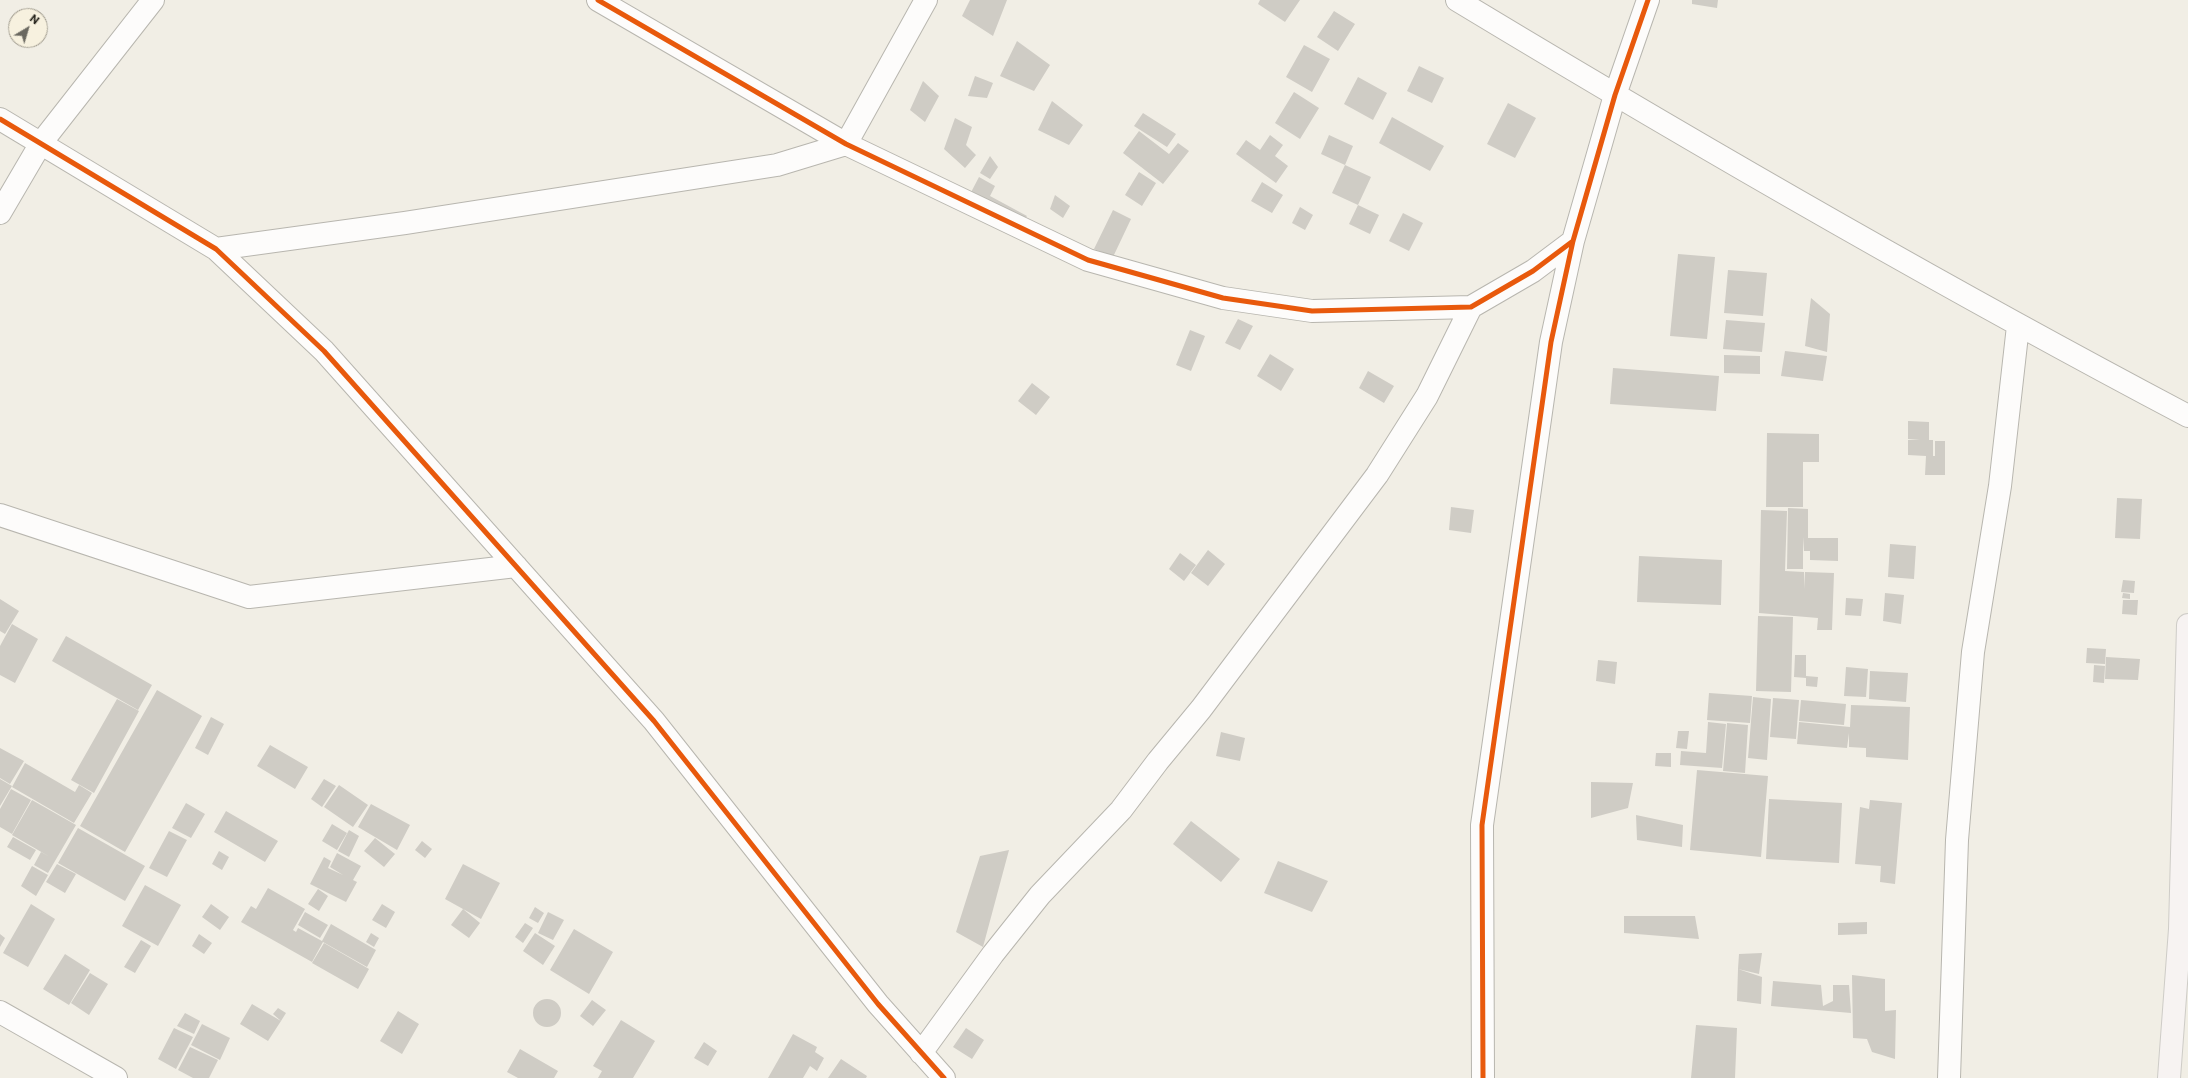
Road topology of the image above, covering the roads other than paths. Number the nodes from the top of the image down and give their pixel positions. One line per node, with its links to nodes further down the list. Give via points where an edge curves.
1 (153, 0): 8 (street)
2 (598, 0): 9 (street)
3 (926, 0): 9 (street)
4 (1457, 0): 6 (street)
5 (1648, 0): 6 (street)
6 (1615, 95): 11 (street); 14 (street)
7 (0, 119): 8 (street)
8 (41, 143): 10 (street); 12 (street)
9 (846, 144): 12 (street, via 777,165); 13 (street, via 1088,260 1223,298 1312,311)
10 (0, 213)
11 (1573, 241): 13 (street, via 1533,271); 23 (street, via 1551,342 1482,825)
12 (216, 249): 17 (street, via 324,351)
13 (1471, 307): 20 (street, via 1427,396 1377,475 1201,709 1120,810 1040,895 992,954)
14 (2018, 326): 15 (street); 24 (street, via 2000,486 1973,652 1957,840)
15 (2188, 416)
16 (0, 515): 17 (street, via 249,597)
17 (516, 566): 20 (street, via 654,721 878,1004)
18 (2188, 625): 25 (main road, via 2180,929)
19 (0, 1012): 21 (street)
20 (921, 1053): 22 (street)
21 (116, 1078)
22 (944, 1078)
23 (1483, 1078)
24 (1949, 1078)
25 (2169, 1078)

